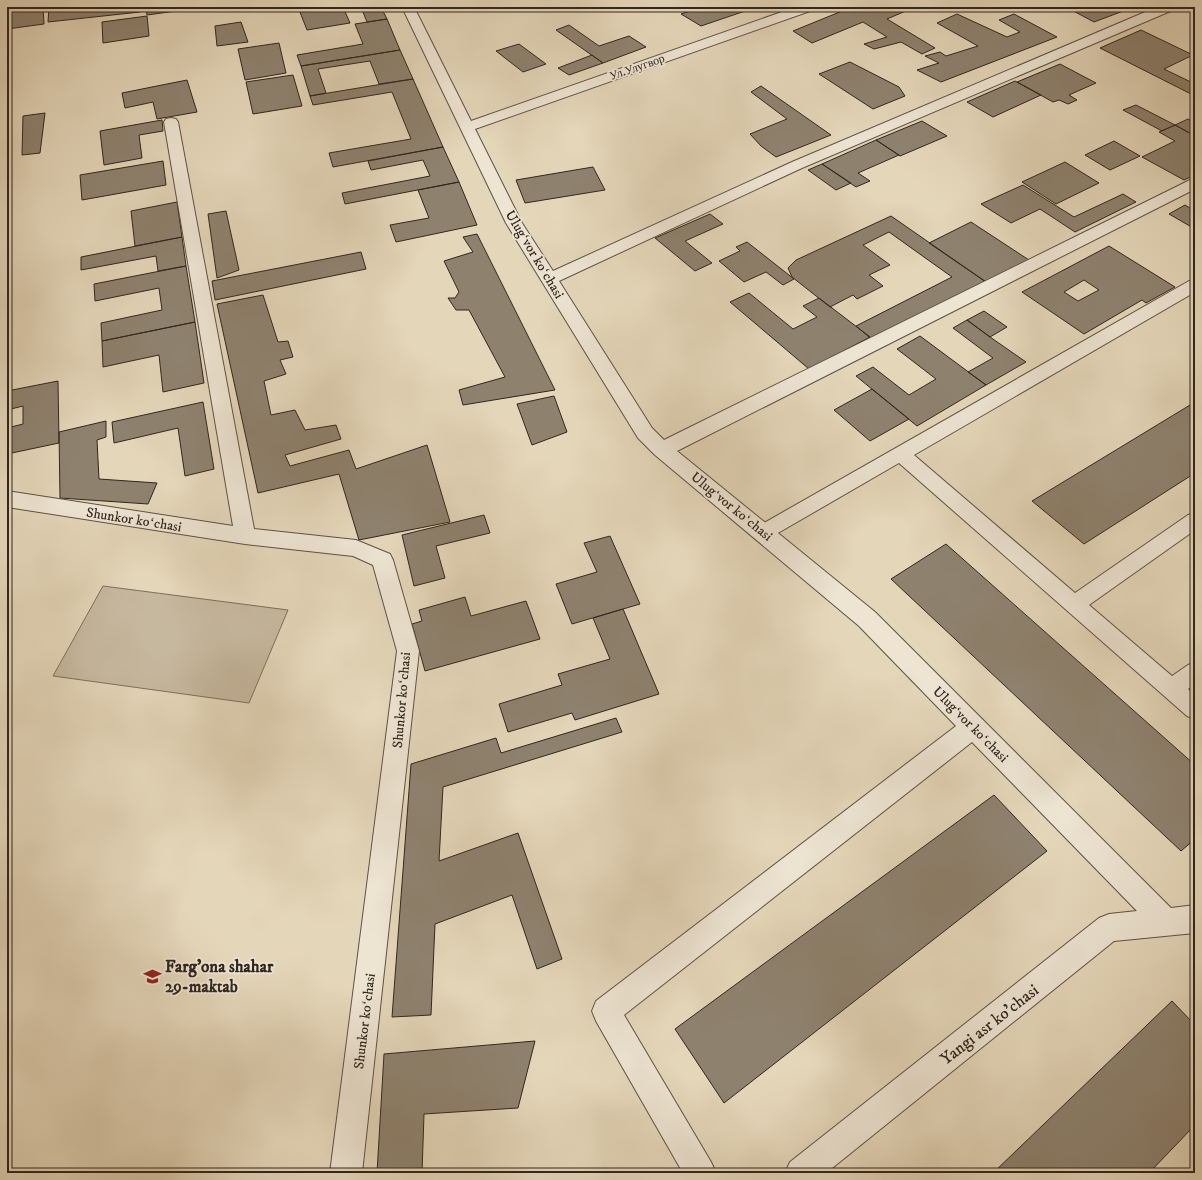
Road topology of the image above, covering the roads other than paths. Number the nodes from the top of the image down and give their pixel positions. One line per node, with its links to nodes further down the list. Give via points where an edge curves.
1 (408, 7): 7 (street, Ulugʻvor koʻchasi)
2 (771, 7): 5 (street)
3 (808, 7): 5 (street, Ул.Улугвор)
4 (1168, 7): 9 (street, via 797,165)
5 (784, 15): 7 (street, Ул.Улугвор)
6 (171, 122): 16 (street)
7 (467, 127): 9 (street, Ulugʻvor koʻchasi, via 514,223)
8 (1195, 183): 11 (street)
9 (550, 279): 11 (street, Ulugʻvor koʻchasi, via 645,433)
10 (1195, 285): 12 (lane)
11 (662, 450): 15 (street, Ulugʻvor koʻchasi)
12 (902, 455): 15 (lane); 17 (lane)
13 (7, 499): 16 (street, Shunkor koʻchasi)
14 (1195, 520): 17 (lane)
15 (764, 532): 21 (street, Ulugʻvor koʻchasi, via 868,619)
16 (245, 536): 24 (street, Shunkor koʻchasi, via 356,548 382,560 408,651)
17 (1074, 604): 19 (lane)
18 (1195, 671): 19 (lane)
19 (1172, 689): 20 (lane)
20 (1195, 709)
21 (973, 727): 23 (street, Ulugʻvor koʻchasi); 25 (street, via 606,1011)
22 (1195, 919): 23 (street, Yangi asr ko'chasi)
23 (1166, 922): 26 (street, Yangi asr ko'chasi, via 1109,928)
24 (346, 1173)
25 (700, 1173)
26 (801, 1173)

